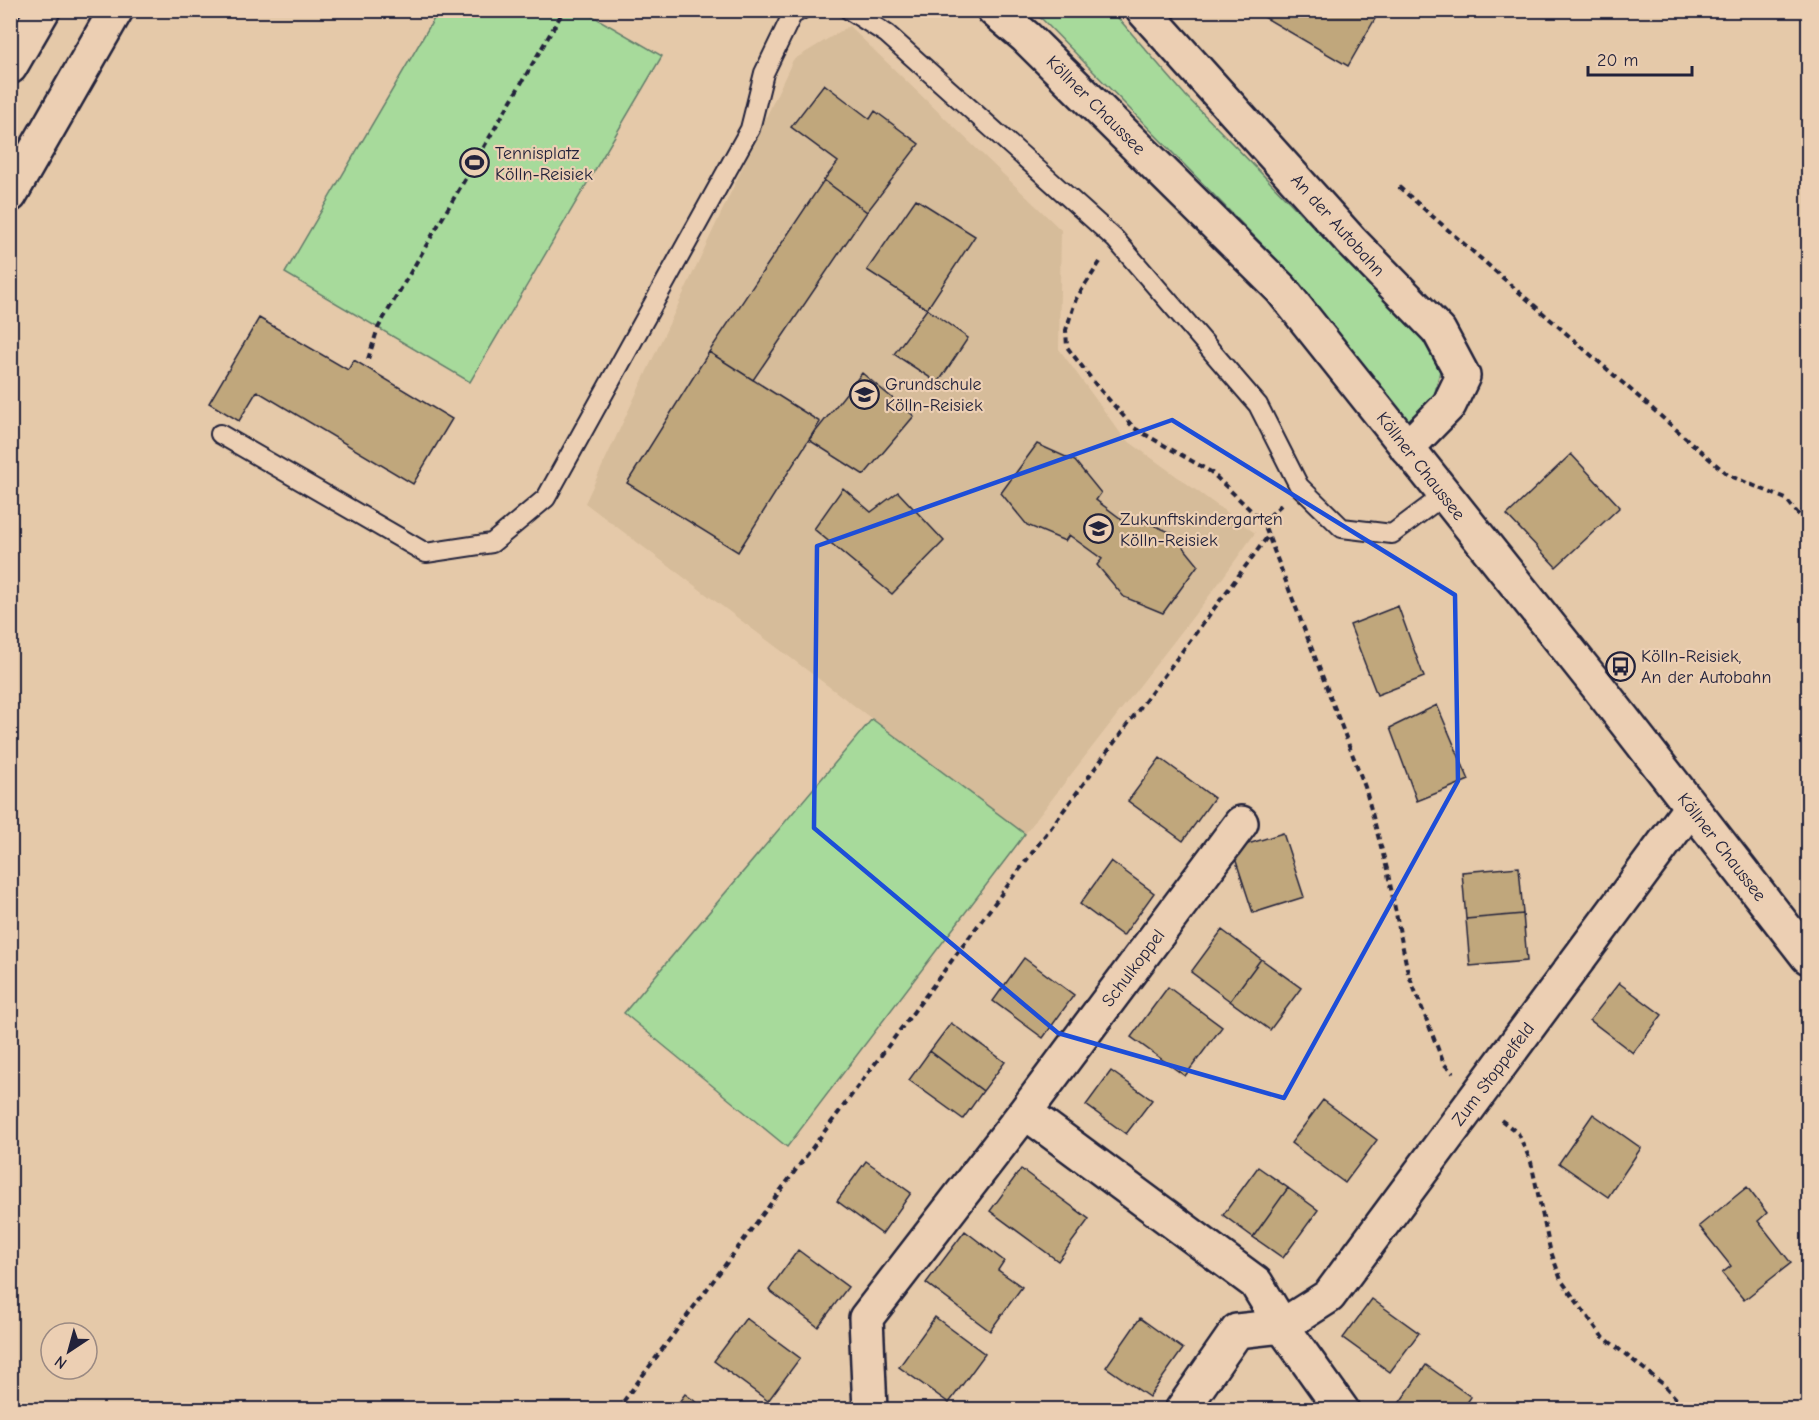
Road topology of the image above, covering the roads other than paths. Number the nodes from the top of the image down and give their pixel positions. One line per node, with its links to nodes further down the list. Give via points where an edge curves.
1 (44, 10): 7 (main road)
2 (116, 10): 8 (main road)
3 (801, 10): 9 (lane, via 792,15 764,73 750,129 546,498 492,543 426,553)
4 (849, 10): 11 (lane, via 887,34 1115,239 1258,405 1299,486 1342,528 1392,534)
5 (994, 10): 10 (main road, Köllner Chaussee, via 1281,289)
6 (1143, 10): 10 (main road, An der Autobahn, via 1351,242 1439,331 1463,376 1449,405)
7 (10, 67)
8 (10, 195)
9 (220, 434)
10 (1407, 448): 11 (main road, Köllner Chaussee)
11 (1444, 495): 12 (main road, Köllner Chaussee)
12 (1691, 807): 14 (main road, Köllner Chaussee); 16 (main road, Zum Stoppelfeld, via 1329,1296)
13 (1241, 823): 15 (main road, Schulkoppel)
14 (1809, 957)
15 (1025, 1112): 16 (main road, via 1256,1283); 17 (main road, Schulkoppel, via 866,1318)
16 (1282, 1326): 18 (main road, via 1237,1331); 19 (main road)
17 (870, 1410)
18 (1182, 1410)
19 (1342, 1410)

